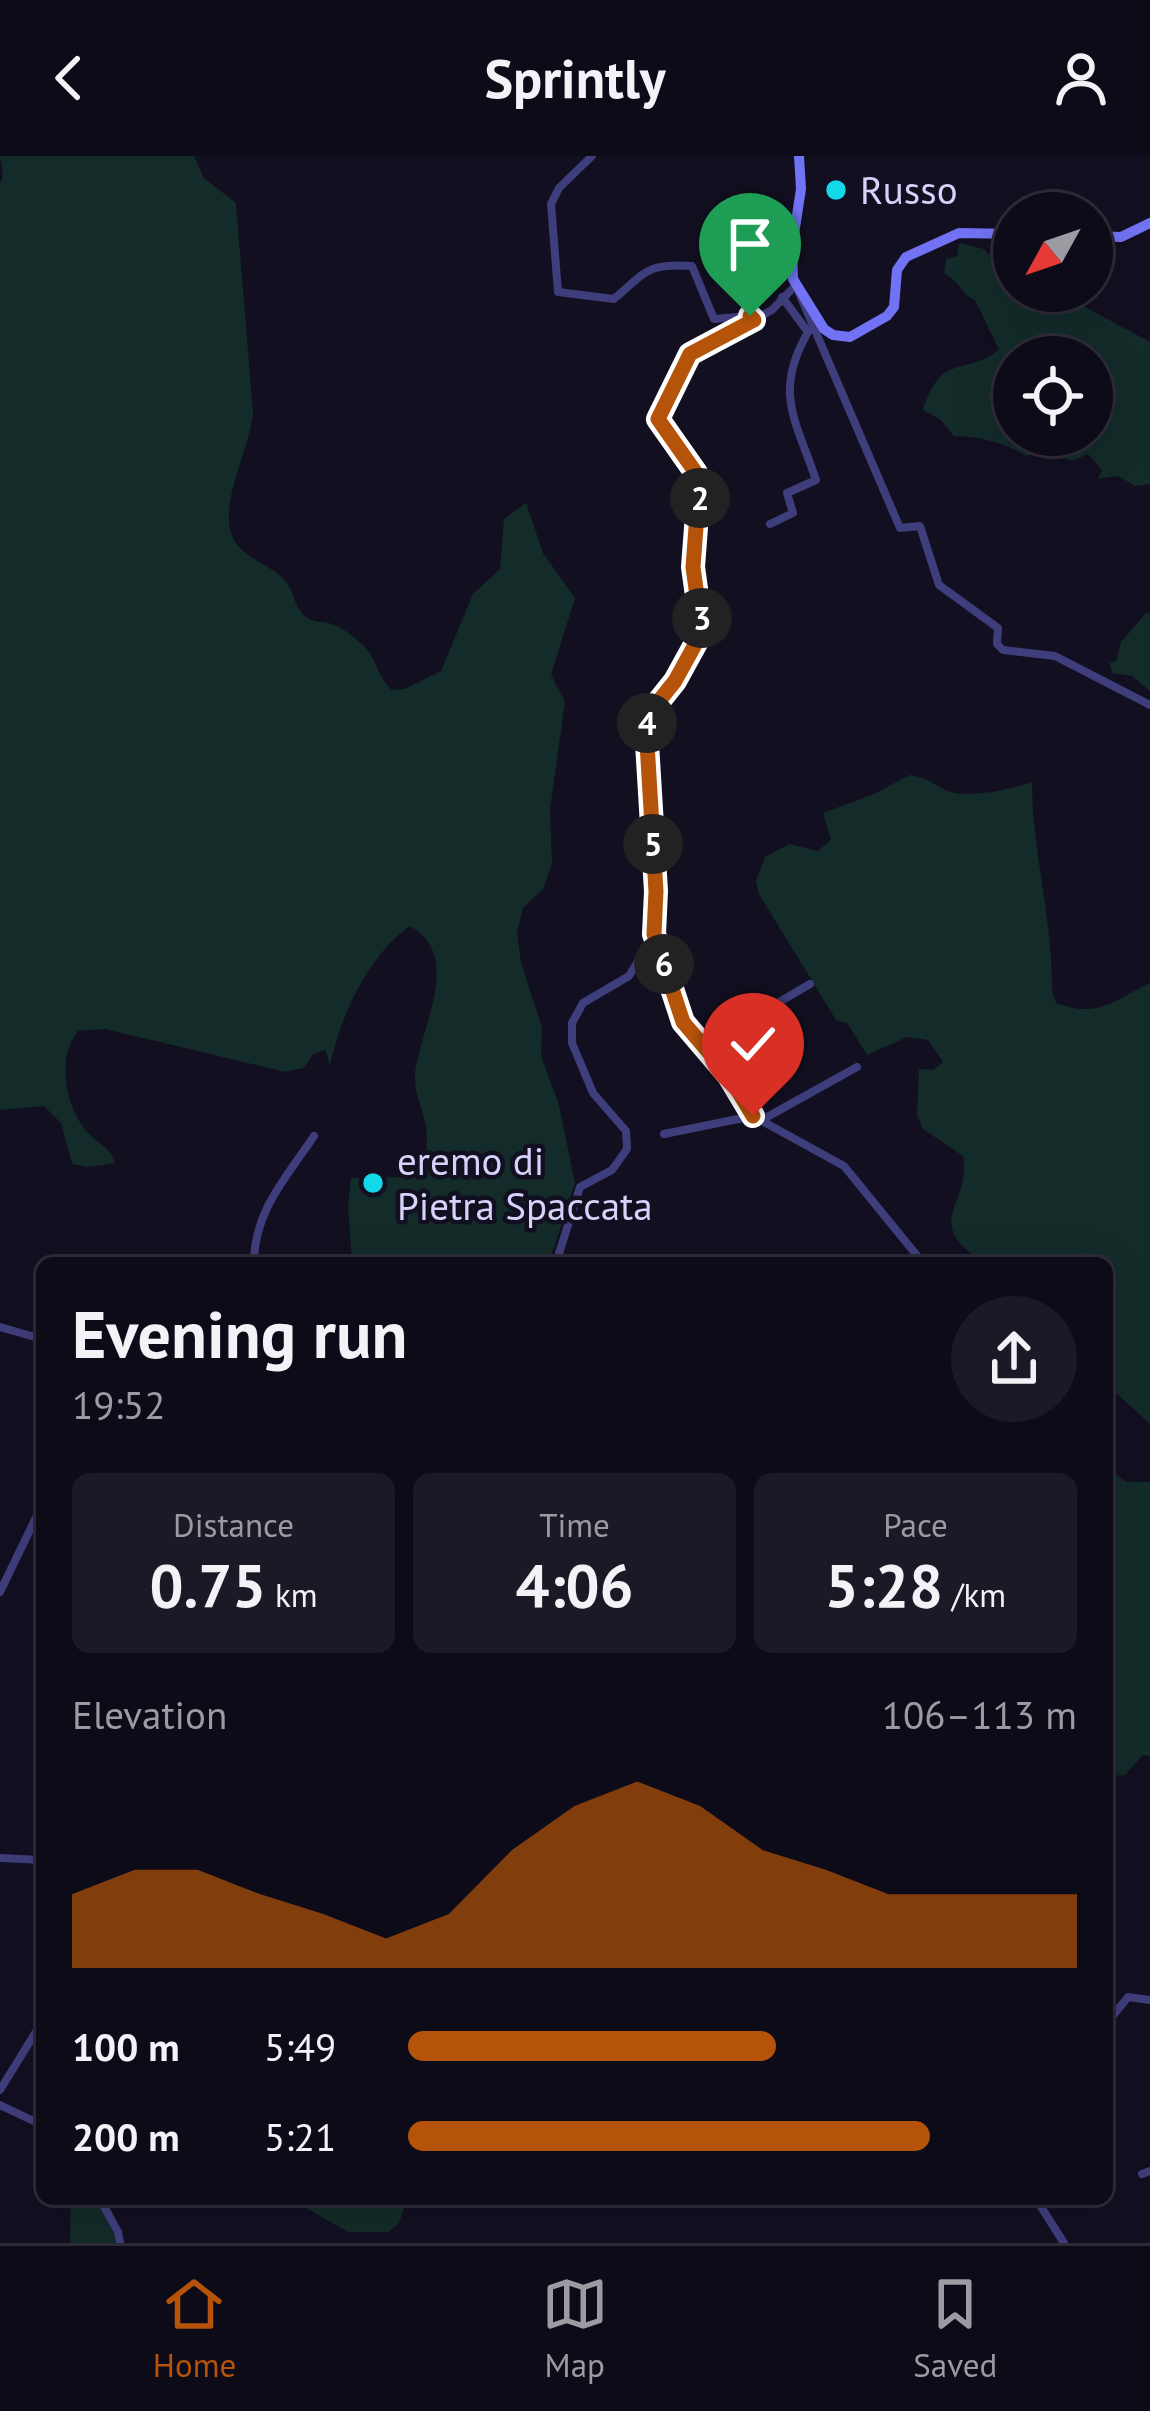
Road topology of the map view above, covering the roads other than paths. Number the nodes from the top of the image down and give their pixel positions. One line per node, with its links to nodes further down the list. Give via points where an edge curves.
1 (592, 156): 8 (street, via 551,203 558,292 614,299 651,268 692,266 714,319)
2 (799, 156): 6 (street)
3 (1150, 223): 5 (street)
4 (993, 235): 6 (street, via 959,233 906,257 894,307 850,337 824,329)
5 (1113, 237)
6 (797, 289): 7 (street); 10 (street, via 900,528 920,526 939,585 998,628 1003,650 1055,656)
7 (782, 297): 8 (street); 9 (street, via 808,332 786,392 816,481 787,493 793,512)
8 (754, 320): 11 (street, via 690,354 658,419 696,473 693,567 702,632 646,727)
9 (770, 524)
10 (1150, 705)
11 (654, 934): 13 (street, via 679,1012); 19 (street, via 629,976 583,1004 572,1023 592,1093 626,1131 627,1149 613,1170 580,1187)
12 (810, 984): 13 (street)
13 (703, 1047): 15 (street)
14 (857, 1067): 15 (street)
15 (756, 1119): 16 (street); 20 (street, via 844,1166)
16 (664, 1134)
17 (314, 1136): 18 (street, via 260,1219)
18 (254, 1257)
19 (558, 1257)
20 (918, 1257)
21 (0, 1327): 22 (street)
22 (36, 1337)
23 (36, 1517): 24 (street)
24 (0, 1592)
25 (0, 1858): 26 (street)
26 (36, 1860)
27 (1150, 2000): 28 (street, via 1128,1997)
28 (1113, 2016)
29 (36, 2032): 30 (street)
30 (0, 2090)
31 (0, 2105): 32 (street)
32 (36, 2122)
33 (104, 2205): 35 (street)
34 (1040, 2205): 36 (street)
35 (120, 2243)
36 (1064, 2243)

